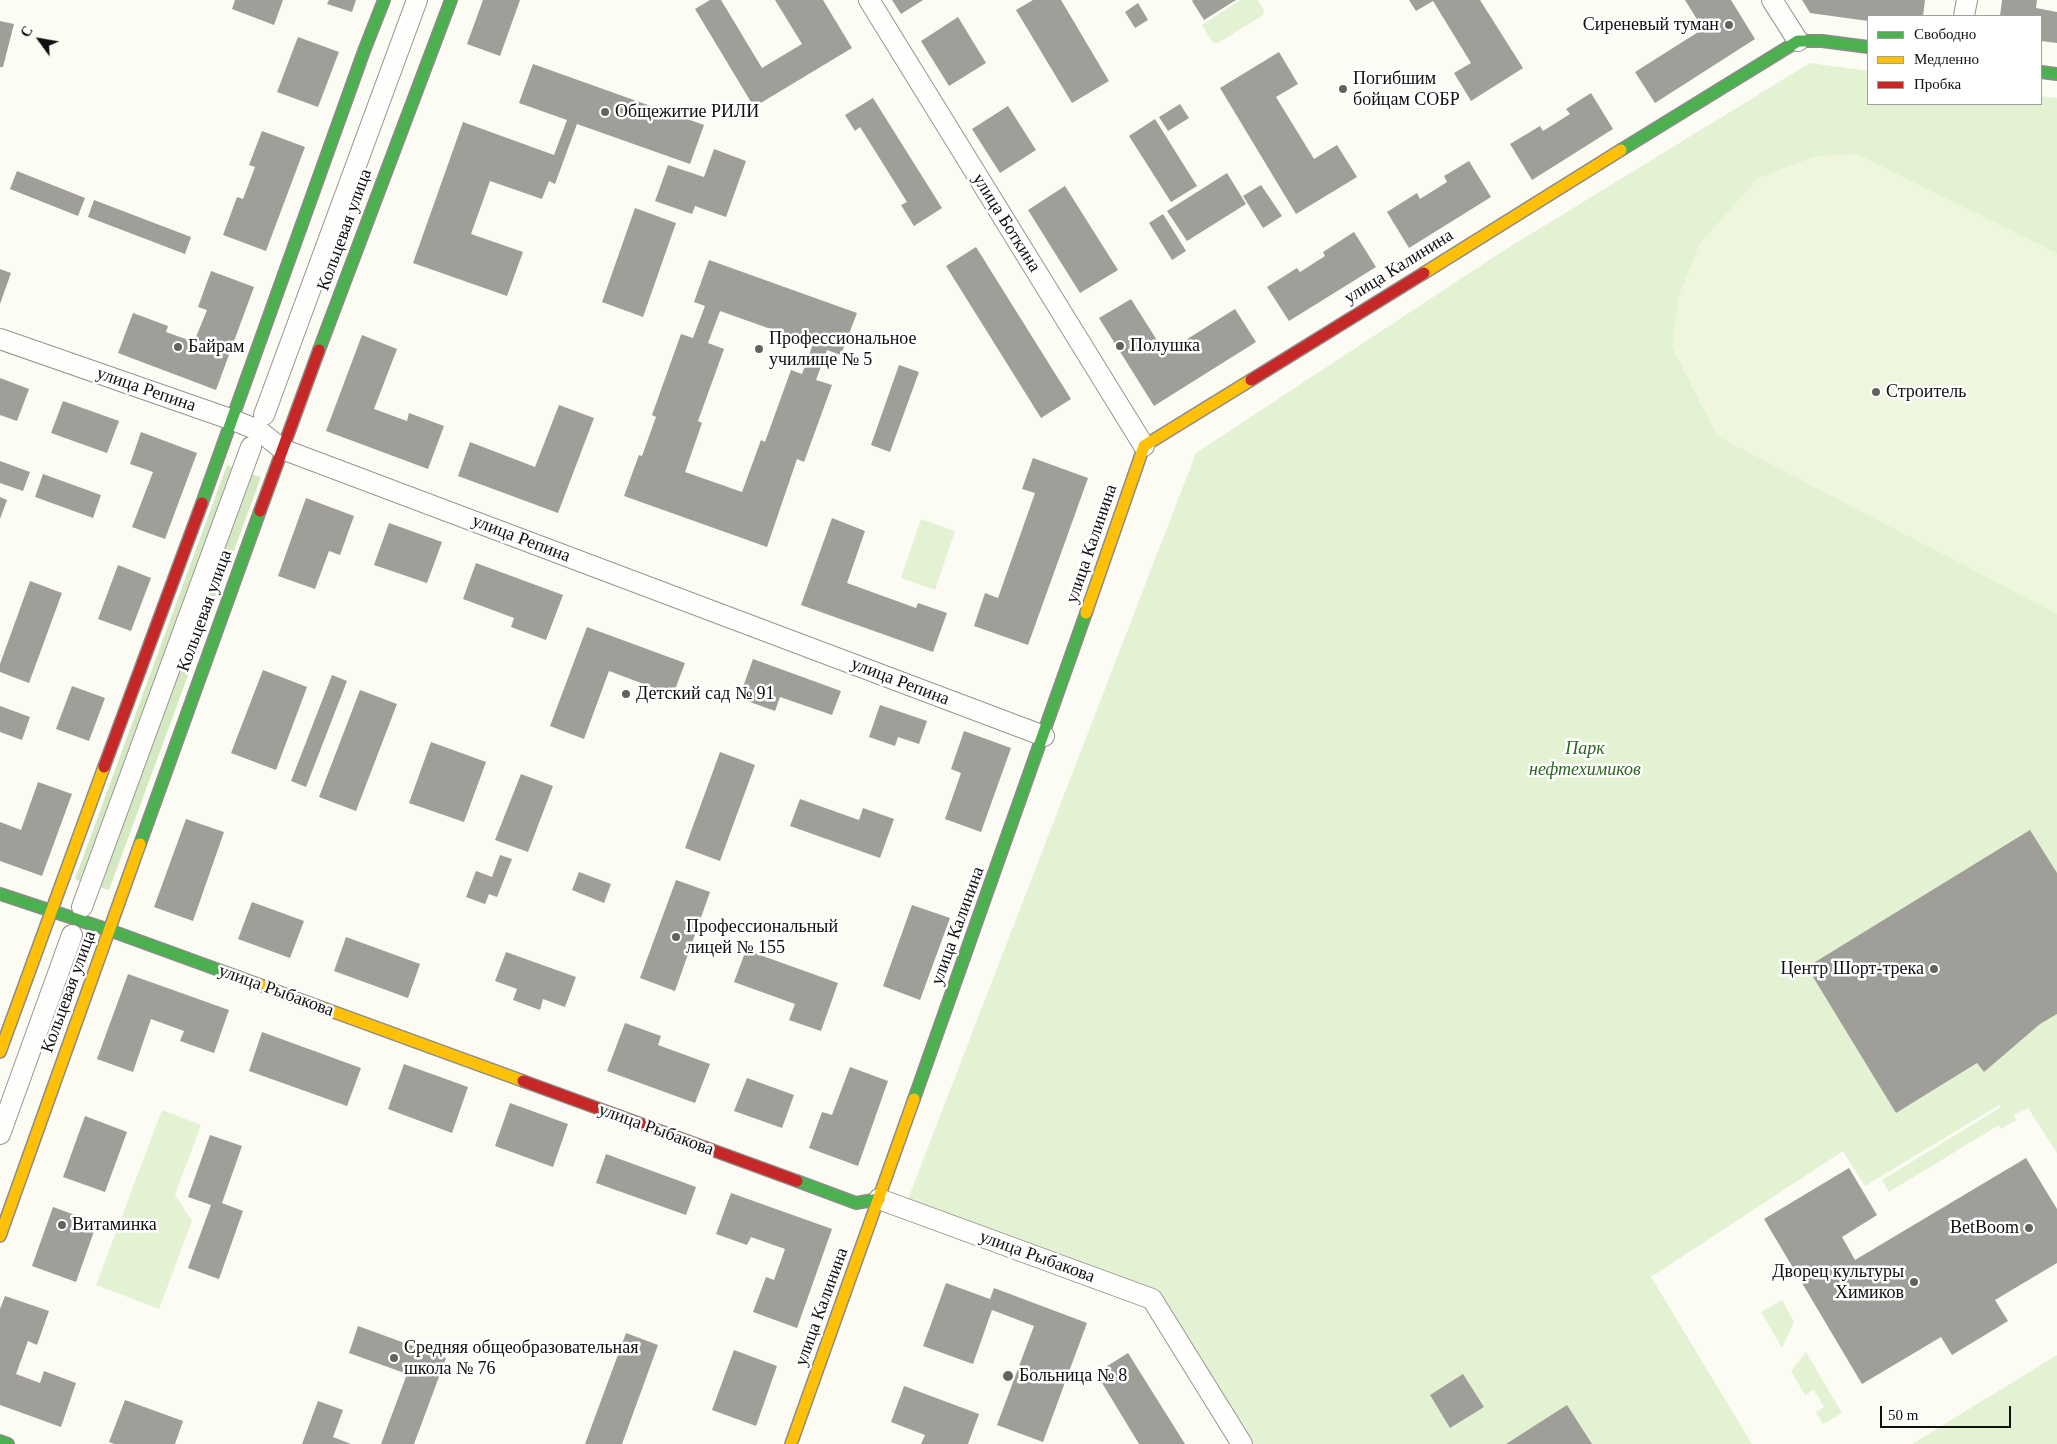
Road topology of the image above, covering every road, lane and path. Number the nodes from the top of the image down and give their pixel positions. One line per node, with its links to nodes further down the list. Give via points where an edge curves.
1 (384, 0): 14 (street)
2 (417, 0): 13 (street)
3 (451, 0): 17 (street, Кольцевая улица)
4 (869, 0): 15 (street, улица Боткина)
5 (1772, 0): 8 (street)
6 (1966, 0): 7 (street)
7 (1964, 15)
8 (1798, 41): 9 (street, улица Калинина, via 1822,40); 15 (street, улица Калинина)
9 (1867, 47)
10 (2042, 72): 11 (street)
11 (2057, 74)
12 (0, 339): 14 (street, улица Репина)
13 (264, 414)
14 (233, 420): 17 (street, улица Репина, via 258,430); 21 (street)
15 (1144, 446): 18 (street, улица Калинина)
16 (251, 447): 20 (street)
17 (282, 449): 18 (street, улица Репина); 22 (street, Кольцевая улица)
18 (1044, 736): 26 (street, улица Калинина)
19 (0, 894): 21 (street, улица Рыбакова)
20 (82, 906)
21 (50, 912): 22 (street, улица Рыбакова); 24 (street)
22 (109, 930): 26 (street, улица Рыбакова, via 856,1204); 27 (street, Кольцевая улица)
23 (72, 935): 25 (street)
24 (0, 1052)
25 (0, 1134)
26 (879, 1199): 30 (street, улица Калинина); 31 (street, улица Рыбакова, via 1152,1300)
27 (0, 1236)
28 (0, 1441): 29 (street)
29 (8, 1444)
30 (791, 1444)
31 (1242, 1444)

